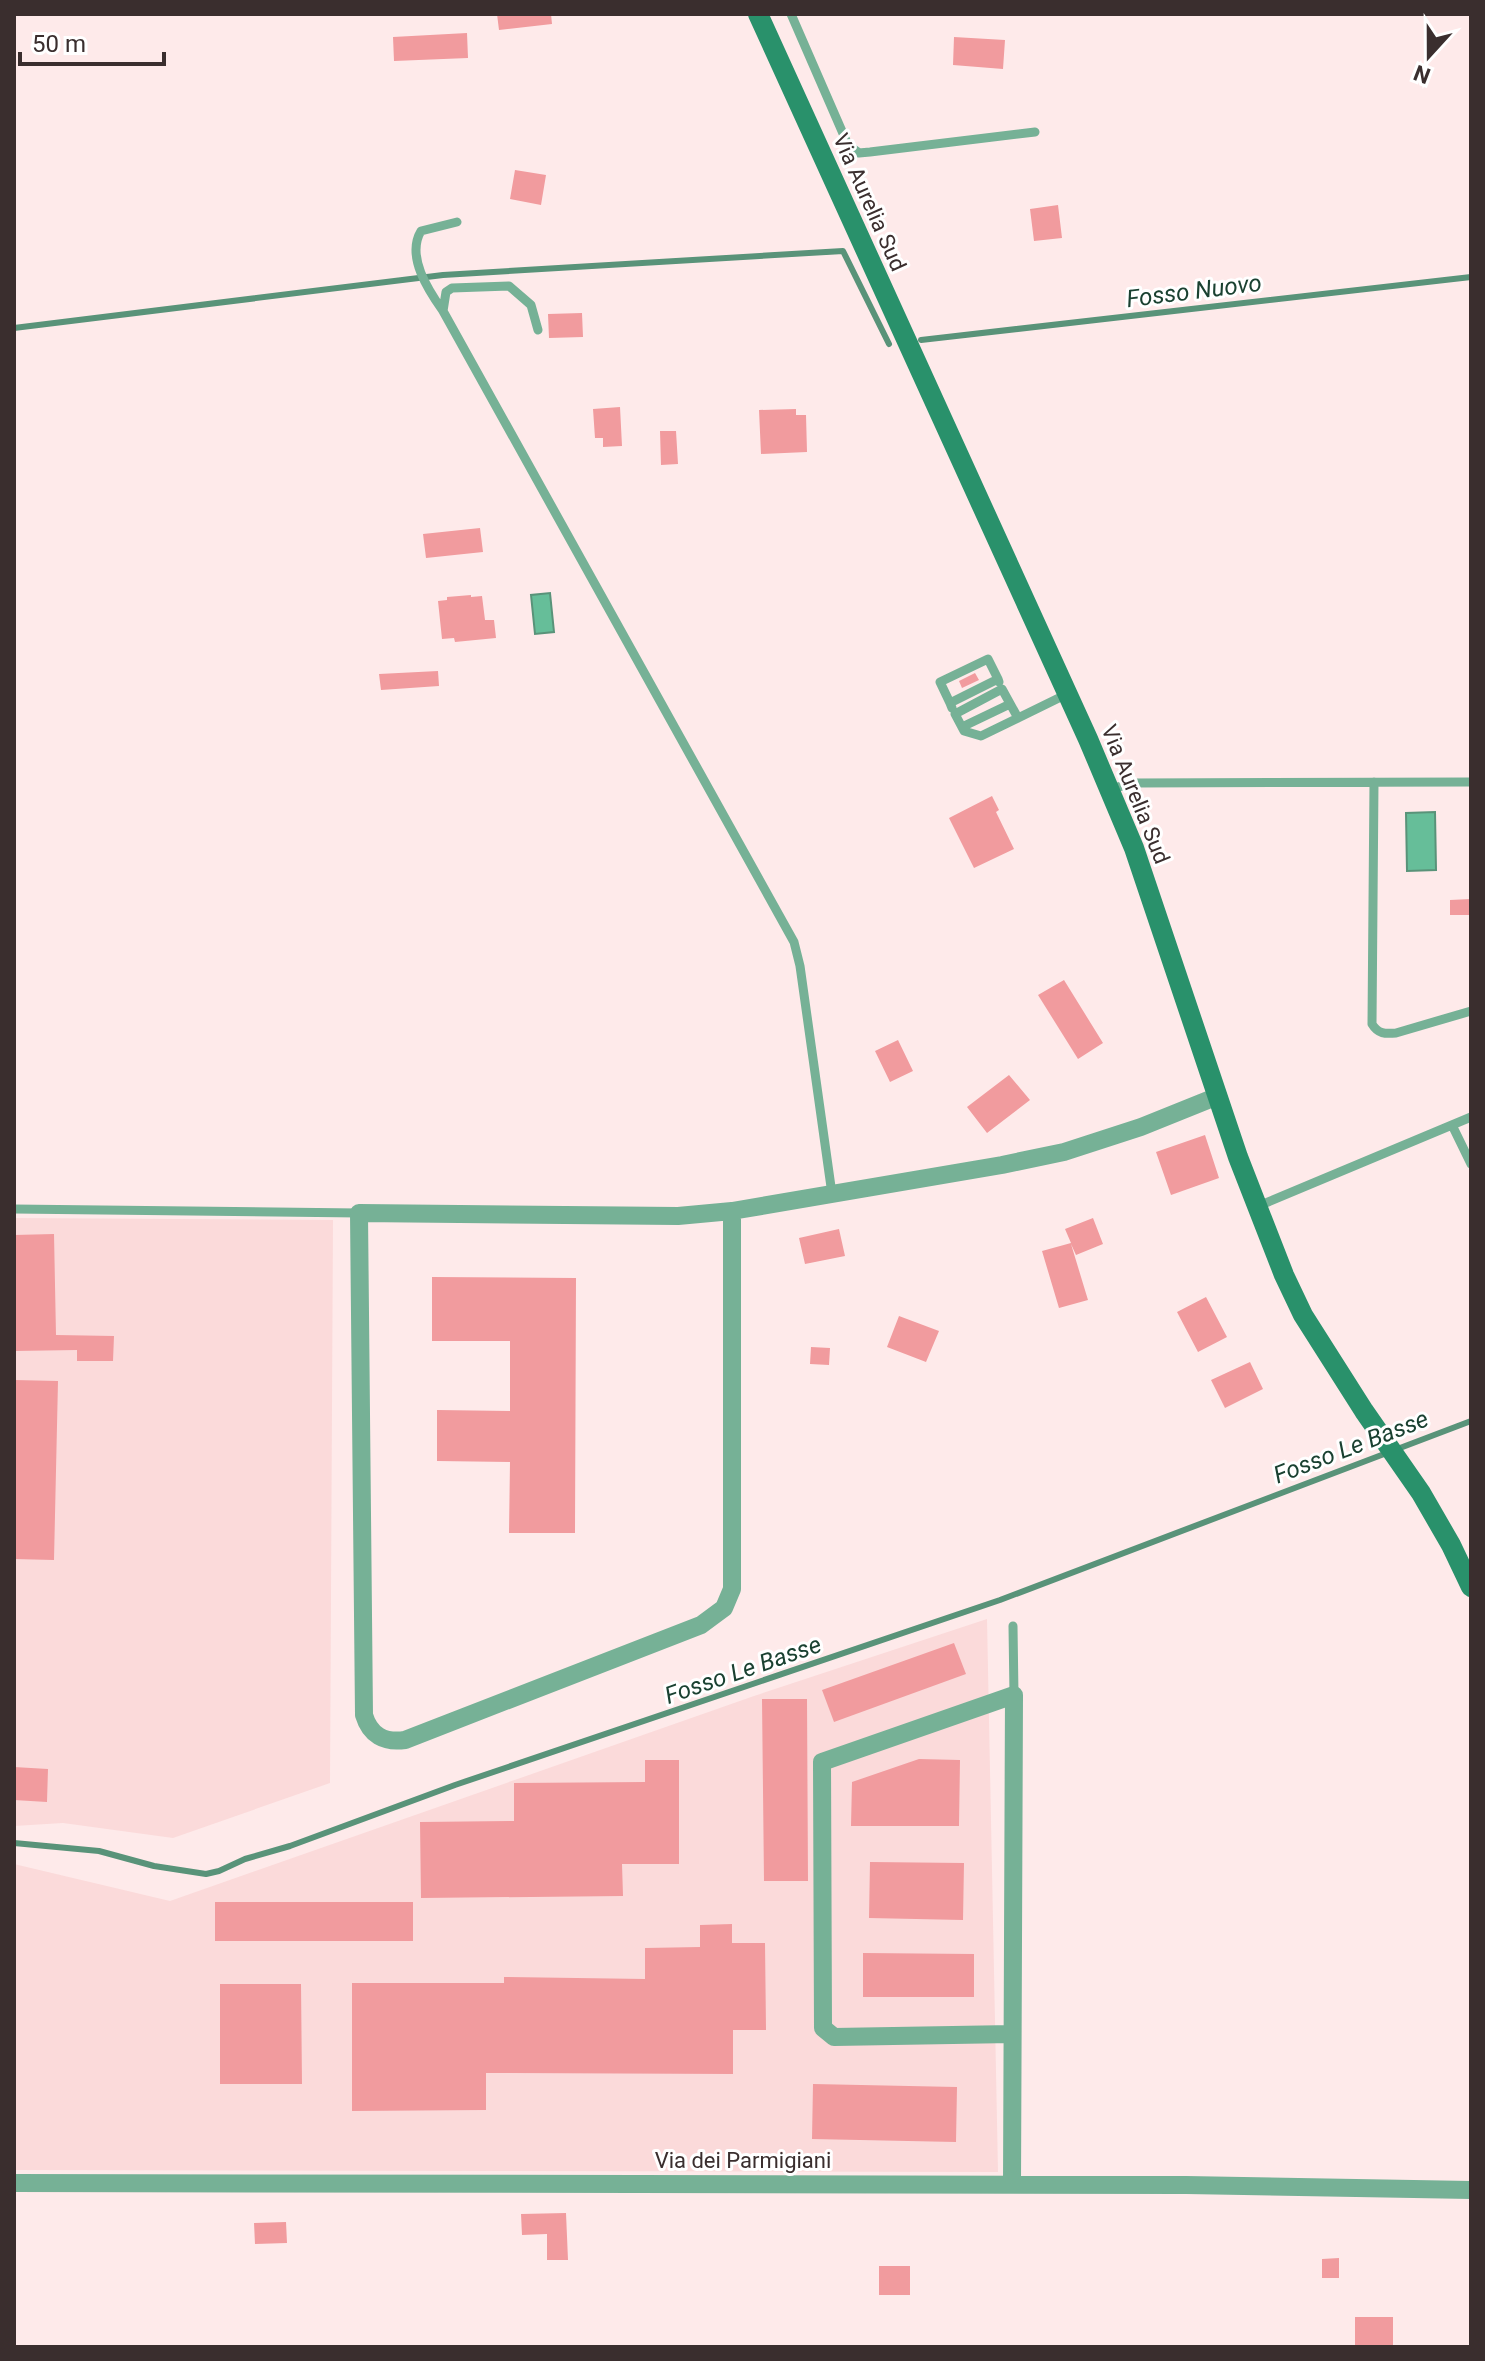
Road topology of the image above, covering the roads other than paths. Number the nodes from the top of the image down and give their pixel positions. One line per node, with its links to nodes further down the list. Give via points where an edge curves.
1 (758, 14): 8 (main road, Via Aurelia Sud)
2 (791, 14): 3 (lane, via 853,150)
3 (1035, 132)
4 (457, 222): 5 (lane, via 421,231 416,240 425,283)
5 (443, 311): 6 (lane, via 446,292 452,288 509,286 531,305); 22 (lane, via 794,942)
6 (538, 330)
7 (1000, 684): 9 (lane); 9 (lane, via 988,659 940,682); 10 (lane); 11 (lane)
8 (1067, 694): 12 (lane); 16 (main road, Via Aurelia Sud)
9 (950, 703): 11 (lane)
10 (1010, 704): 12 (lane); 13 (lane)
11 (955, 714): 13 (lane)
12 (1018, 718): 13 (lane, via 981,736)
13 (962, 727)
14 (1374, 782): 15 (lane); 16 (lane, via 1136,783); 17 (lane, via 1372,1024 1384,1034 1396,1033)
15 (1471, 782)
16 (1109, 789): 18 (main road, Via Aurelia Sud)
17 (1471, 1011)
18 (1218, 1096): 22 (street, via 1064,1152); 23 (main road, Via Aurelia Sud)
19 (1471, 1117): 20 (lane)
20 (1452, 1125): 21 (lane); 23 (lane)
21 (1471, 1164)
22 (832, 1194): 25 (street)
23 (1256, 1207): 27 (main road, Via Aurelia Sud, via 1303,1315 1421,1493)
24 (14, 1209): 26 (lane)
25 (732, 1211): 26 (street, via 678,1216); 26 (street, via 732,1589 724,1608 701,1625 396,1741 379,1737 364,1715)
26 (359, 1213)
27 (1471, 1587)
28 (1013, 1626): 29 (lane)
29 (1014, 1695): 30 (street); 30 (street, via 822,1762 823,2028 834,2037)
30 (1012, 2034): 32 (street)
31 (14, 2183): 32 (street, Via dei Parmigiani)
32 (1012, 2184): 33 (street, Via dei Parmigiani)
33 (1471, 2190)

